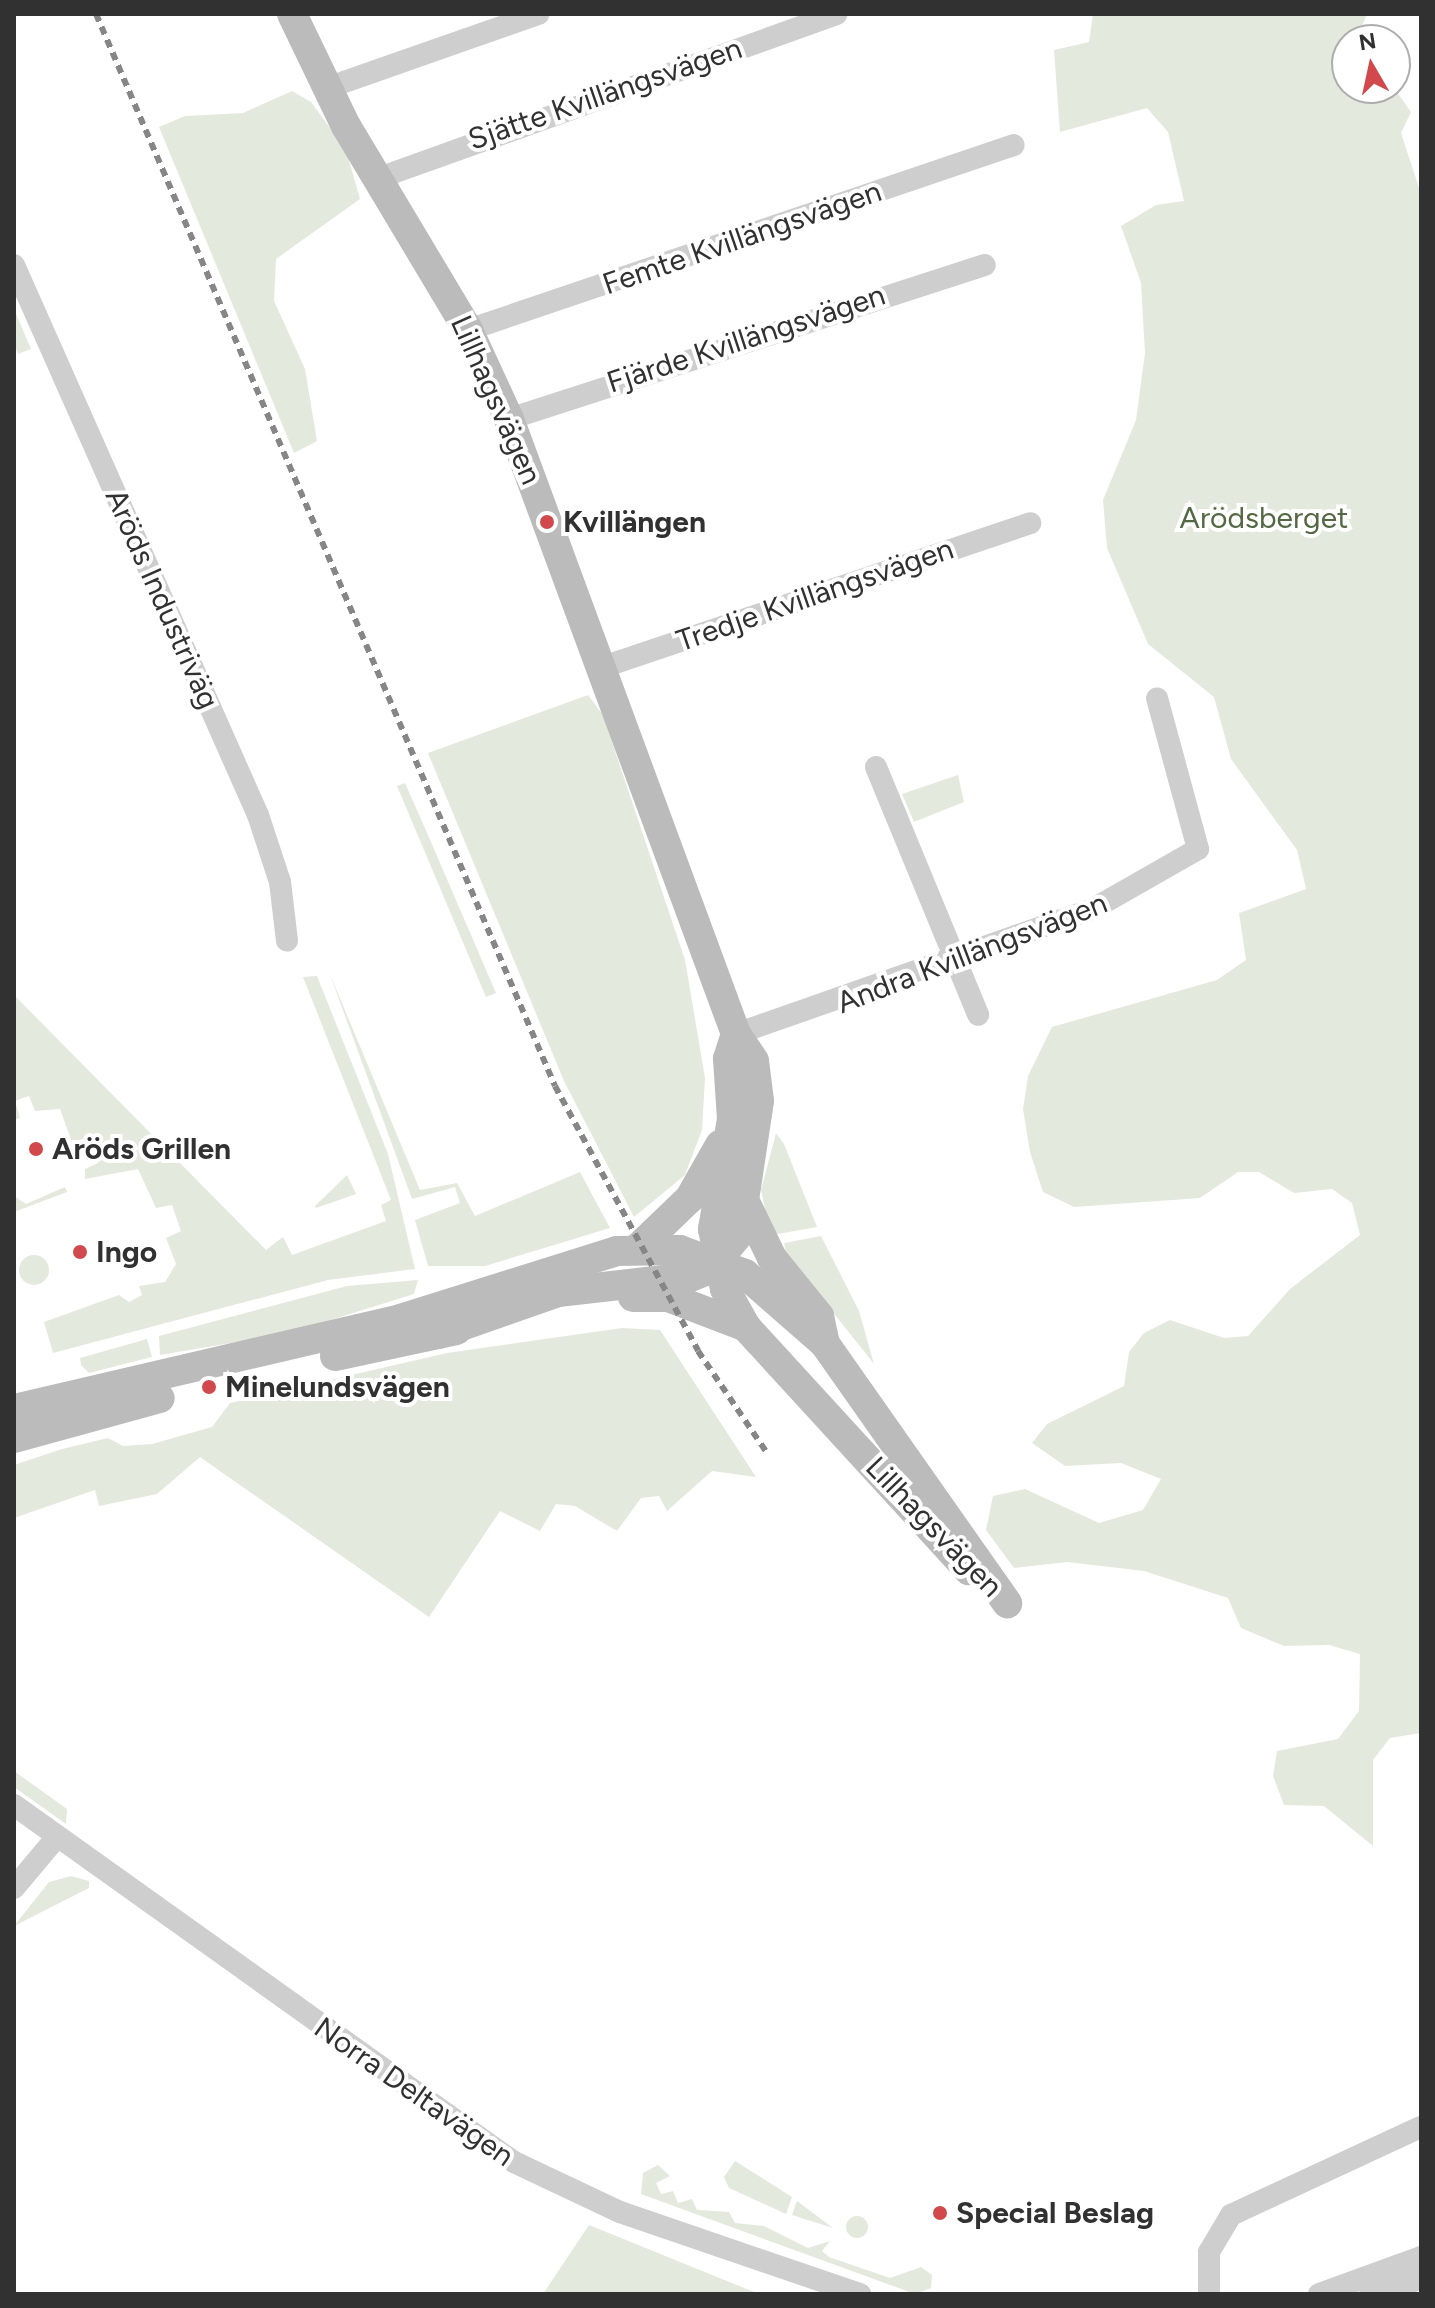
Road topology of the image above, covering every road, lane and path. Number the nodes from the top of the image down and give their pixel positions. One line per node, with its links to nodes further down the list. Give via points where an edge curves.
1 (292, 14): 5 (main road, Lillhagsvägen)
2 (538, 14): 4 (street)
3 (836, 14): 7 (street, Sjätte Kvillängsvägen)
4 (486, 22): 5 (street)
5 (327, 88): 7 (main road, Lillhagsvägen)
6 (1014, 145): 10 (street, Femte Kvillängsvägen)
7 (376, 179): 10 (main road, Lillhagsvägen)
8 (14, 265): 16 (street, Aröds Industriväg, via 258,815 280,882)
9 (985, 265): 11 (street, Fjärde Kvillängsvägen)
10 (468, 330): 11 (main road, Lillhagsvägen)
11 (509, 419): 13 (main road, Lillhagsvägen)
12 (1030, 523): 13 (street, Tredje Kvillängsvägen)
13 (600, 668): 19 (main road, Lillhagsvägen)
14 (1157, 698): 17 (street, Andra Kvillängsvägen, via 1198,849 1138,889)
15 (876, 767): 17 (street)
16 (287, 941)
17 (954, 962): 18 (street); 19 (street, Andra Kvillängsvägen)
18 (978, 1015)
19 (736, 1034): 20 (main road, Lillhagsvägen, via 728,1059); 21 (main road, Lillhagsvägen, via 754,1061 759,1101)
20 (732, 1119): 22 (main road, via 690,1198); 23 (main road, Lillhagsvägen, via 713,1229)
21 (747, 1206): 23 (main road, Lillhagsvägen, via 739,1234); 26 (main road, Lillhagsvägen, via 772,1258 819,1316)
22 (640, 1246): 23 (main road, Lillhagsvägen); 27 (main road, via 373,1326)
23 (718, 1262): 24 (main road, Lillhagsvägen); 25 (main road, via 690,1277 558,1292); 26 (main road, Lillhagsvägen, via 765,1289)
24 (746, 1327): 25 (main road, Lillhagsvägen, via 668,1297 602,1301); 26 (main road, Lillhagsvägen, via 1007,1603)
25 (438, 1334): 28 (main road)
26 (825, 1344)
27 (14, 1409)
28 (14, 1438)
29 (14, 1805): 30 (street, Norra Deltavägen)
30 (56, 1838): 31 (street); 35 (street, Norra Deltavägen, via 514,2162 620,2212)
31 (14, 1888)
32 (1421, 2127): 36 (street, via 1231,2215 1209,2252)
33 (1421, 2257): 37 (street)
34 (1421, 2279): 38 (street)
35 (860, 2294)
36 (1209, 2294)
37 (1319, 2294)
38 (1370, 2294)

